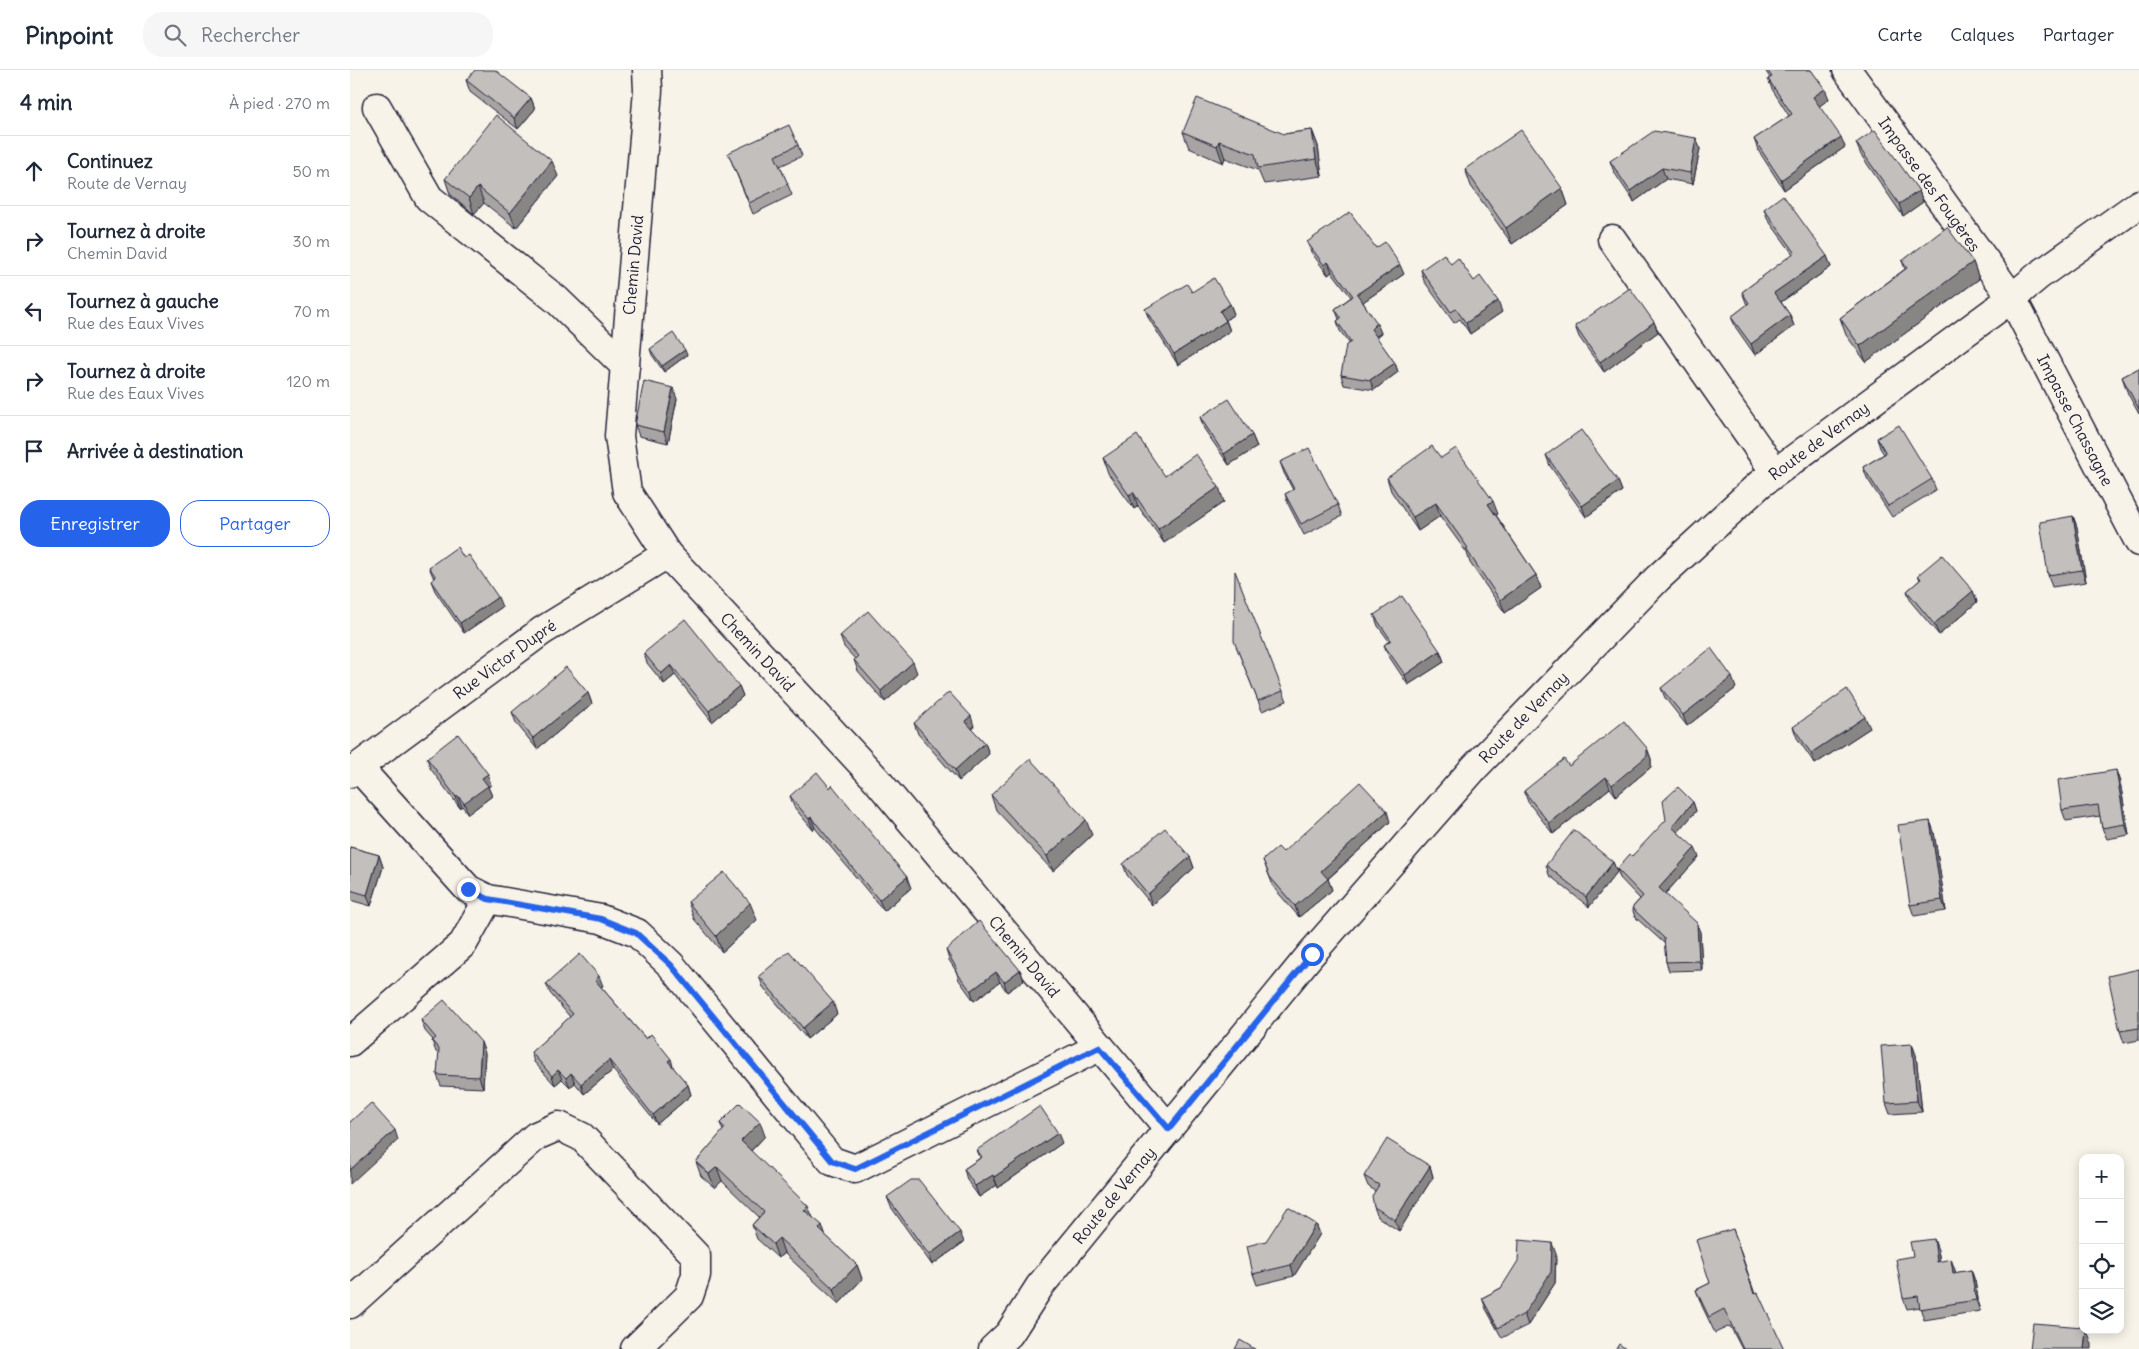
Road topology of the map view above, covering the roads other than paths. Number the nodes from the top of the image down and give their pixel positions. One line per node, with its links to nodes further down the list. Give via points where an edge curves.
1 (647, 70): 7 (street, Chemin David)
2 (1848, 70): 6 (street, Impasse des Fougères)
3 (377, 107): 7 (street, via 429,198 557,300)
4 (2139, 204): 6 (street, Route de Vernay)
5 (1612, 239): 8 (street)
6 (2012, 298): 8 (street, Route de Vernay); 9 (street, Impasse Chassagne)
7 (625, 366): 10 (street, Chemin David, via 619,436 627,492)
8 (1775, 472): 15 (street, Route de Vernay, via 1658,578 1474,768 1312,954)
9 (2139, 542)
10 (667, 554): 11 (street, Rue Victor Dupré, via 542,631); 14 (street, Chemin David, via 876,779)
11 (354, 770): 12 (street, via 468,889)
12 (488, 899): 13 (street, via 463,944); 14 (street, via 601,919 636,933 671,965 832,1161 855,1169)
13 (350, 1042)
14 (1099, 1047): 15 (street, Chemin David)
15 (1169, 1129): 17 (street, Route de Vernay, via 1040,1286)
16 (350, 1304): 18 (street, via 536,1136 559,1126 582,1137 696,1256 696,1275 689,1296)
17 (1002, 1344)
18 (634, 1349)

